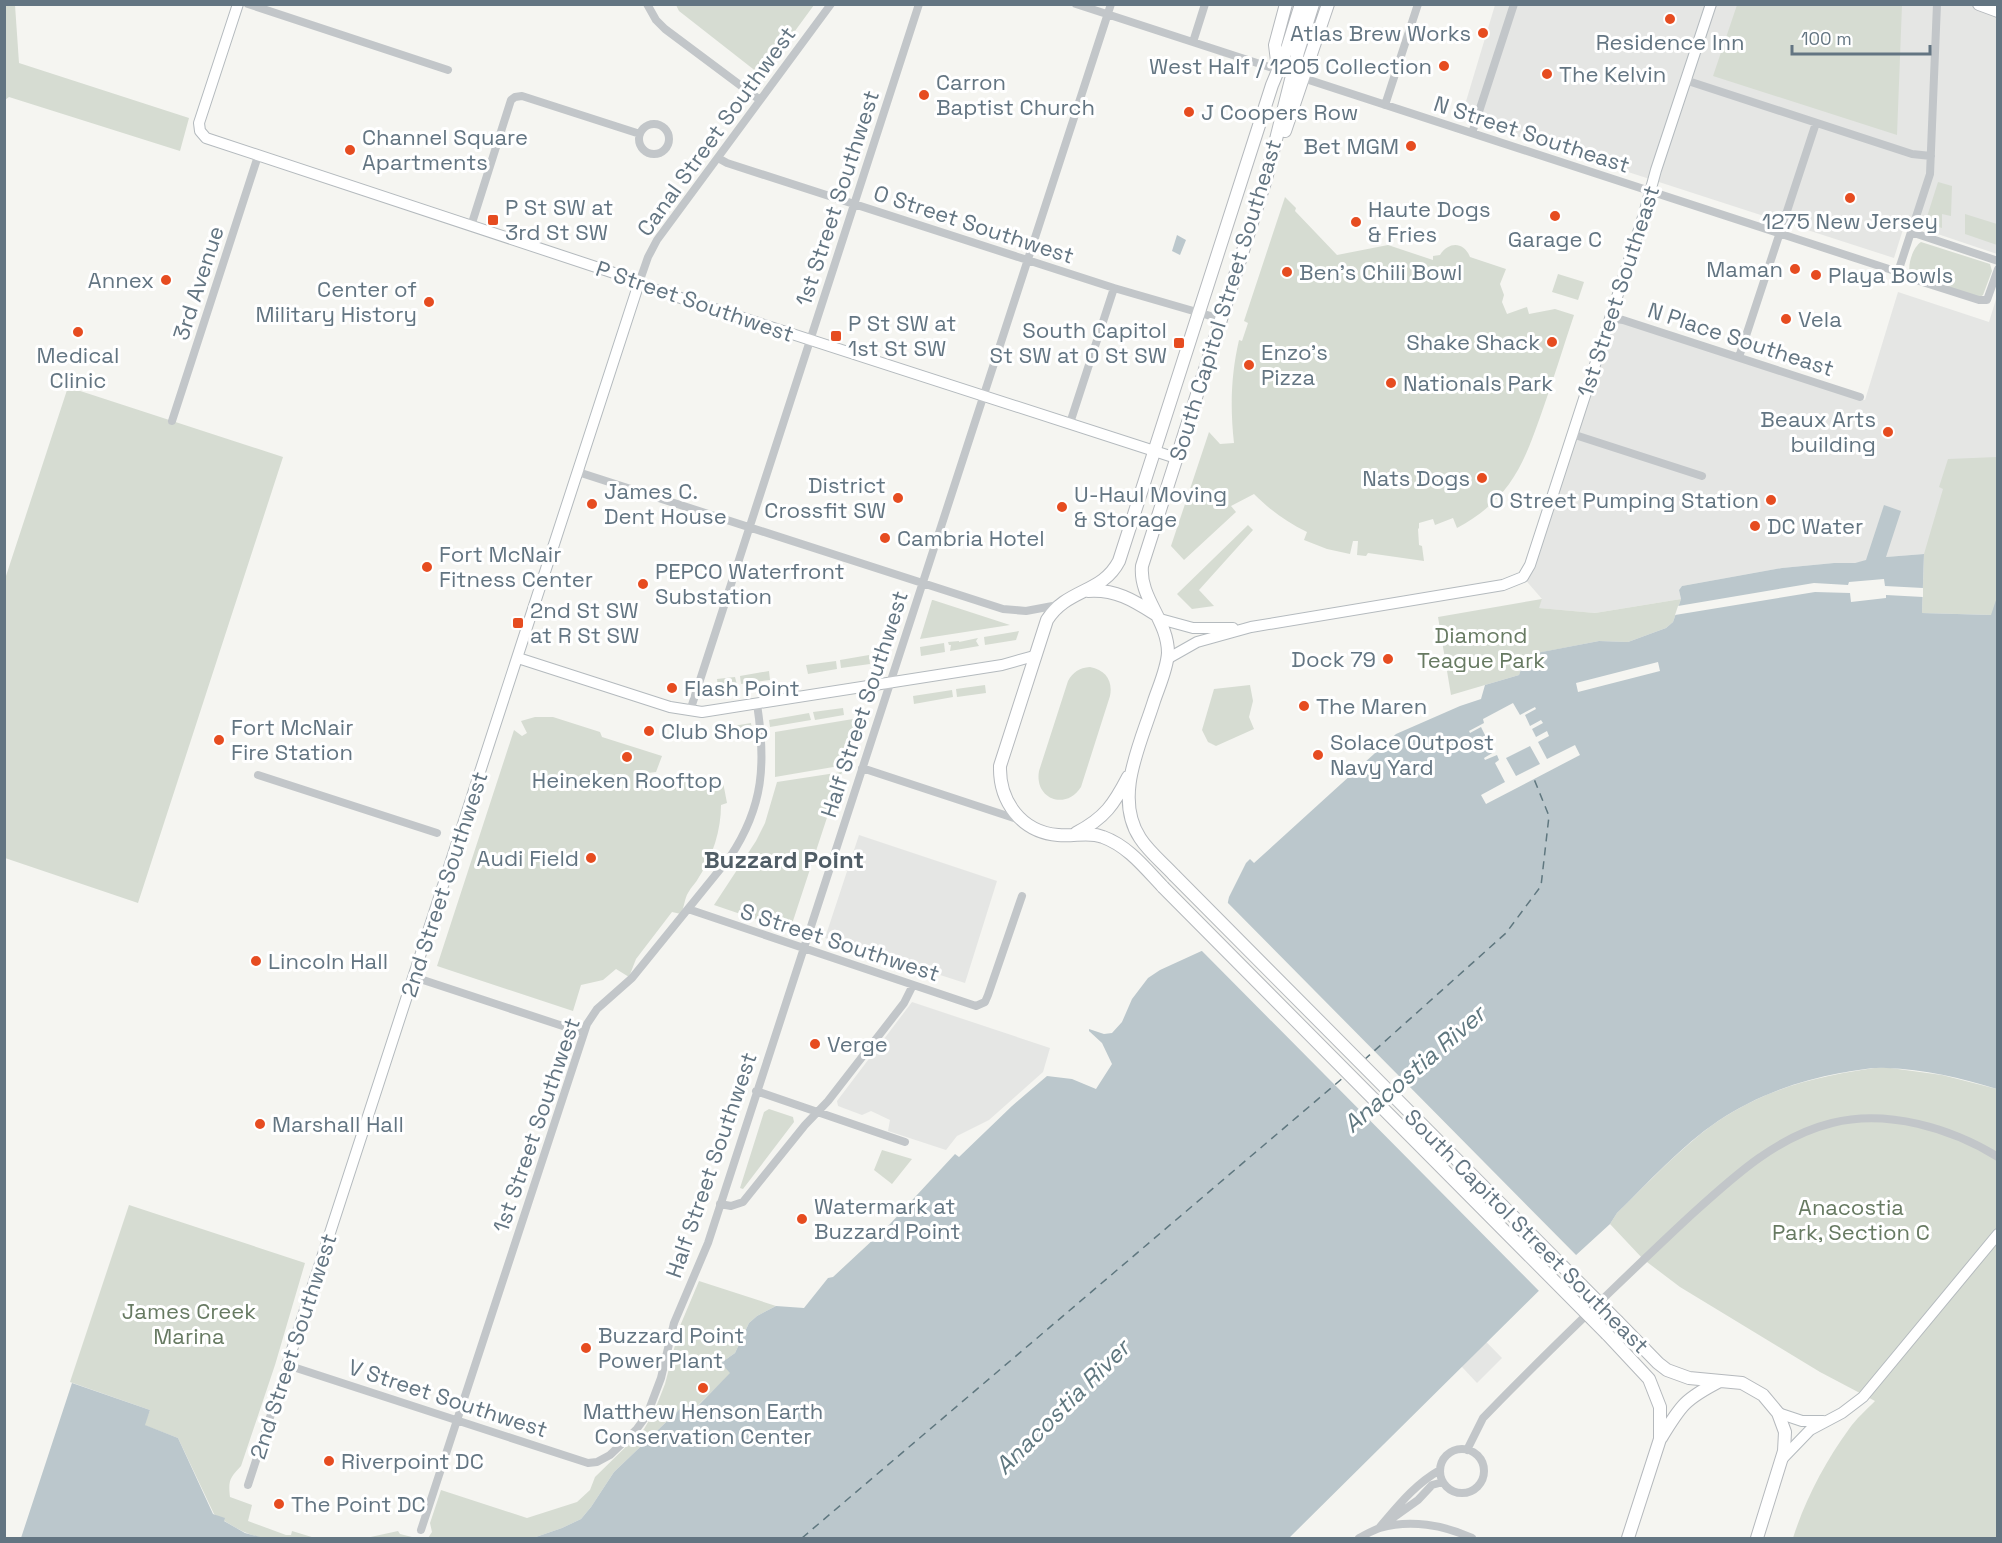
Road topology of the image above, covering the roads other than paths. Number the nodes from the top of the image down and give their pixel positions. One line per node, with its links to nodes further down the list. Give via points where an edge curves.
1 (238, 4): 30 (street, P Street Southwest, via 199,128 215,141)
2 (248, 4): 21 (street)
3 (647, 4): 25 (street, via 665,29)
4 (831, 4): 25 (street, Canal Street Southwest)
5 (919, 4): 34 (street, 1st Street Southwest)
6 (1076, 4): 19 (street, N Street Southeast)
7 (1111, 4): 19 (street, Half Street Southwest)
8 (1205, 4): 20 (street)
9 (1286, 4): 22 (main road, via 1275,45)
10 (1301, 4): 22 (main road)
11 (1313, 4): 23 (main road)
12 (1328, 4): 23 (main road)
13 (1418, 4): 26 (street)
14 (1514, 4): 29 (street)
15 (1711, 4): 24 (street, 1st Street Southeast)
16 (1937, 4): 31 (street)
17 (1979, 4): 18 (main road)
18 (1998, 10)
19 (1107, 15): 20 (street, N Street Southeast); 38 (street, Half Street Southwest)
20 (1193, 42): 22 (street, N Street Southeast)
21 (448, 70)
22 (1278, 70): 23 (street, N Street Southeast); 44 (main road)
23 (1298, 77): 26 (street, N Street Southeast); 46 (main road, South Capitol Street Southeast, via 1281,144)
24 (1685, 81): 27 (street); 33 (street, 1st Street Southeast)
25 (760, 100): 32 (street, Canal Street Southwest)
26 (1385, 105): 29 (street, N Street Southeast)
27 (1815, 123): 31 (street, via 1912,154); 37 (street)
28 (640, 134): 35 (street, via 515,97)
29 (1472, 134): 33 (street, N Street Southeast)
30 (258, 156): 35 (street, P Street Southwest); 51 (street, 3rd Avenue)
31 (1931, 156): 36 (street)
32 (718, 158): 34 (street, O Street Southwest); 42 (street, Canal Street Southwest, via 657,240)
33 (1650, 191): 37 (street, N Street Southeast); 45 (street, 1st Street Southeast)
34 (854, 204): 38 (street, O Street Southwest); 47 (street, 1st Street Southwest)
35 (471, 226): 42 (street, P Street Southwest)
36 (1911, 232): 39 (street); 41 (street)
37 (1779, 233): 41 (street, N Street Southeast); 48 (street)
38 (1028, 261): 43 (street, O Street Southwest); 49 (street, Half Street Southwest)
39 (1998, 261)
40 (1998, 269): 41 (street, N Street Southeast, via 1987,300 1982,301)
41 (1898, 272)
42 (639, 283): 47 (street, P Street Southwest); 56 (street, 2nd Street Southwest)
43 (1114, 288): 44 (street, O Street Southwest); 52 (street)
44 (1200, 312): 46 (street, O Street Southwest); 54 (main road)
45 (1611, 318): 48 (street, N Place Southeast); 53 (street, 1st Street Southeast)
46 (1221, 319): 55 (main road, South Capitol Street Southeast)
47 (810, 339): 49 (street, P Street Southwest); 58 (street, 1st Street Southwest)
48 (1739, 357): 50 (street, N Place Southeast)
49 (984, 395): 52 (street, P Street Southwest); 59 (street, Half Street Southwest)
50 (1860, 397)
51 (172, 421)
52 (1070, 423): 54 (street, P Street Southwest)
53 (1572, 434): 57 (street); 63 (street, 1st Street Southeast, via 1530,566 1523,577 1503,585)
54 (1154, 451): 55 (street, P Street Southwest); 60 (main road, via 1119,561 1105,579)
55 (1176, 458): 62 (main road, South Capitol Street Southeast, via 1142,566 1144,589)
56 (578, 472): 58 (street); 65 (street, 2nd Street Southwest)
57 (1702, 476)
58 (749, 528): 59 (street); 69 (street, 1st Street Southwest)
59 (922, 583): 61 (street, via 1013,611); 67 (street, Half Street Southwest)
60 (1082, 591): 61 (main road); 62 (main road, via 1120,594)
61 (1059, 605): 64 (main road, via 1047,620)
62 (1158, 617): 63 (street, via 1193,628); 66 (main road, South Capitol Street Southeast, via 1167,641)
63 (1251, 627): 66 (street, via 1197,642)
64 (1034, 656): 67 (street); 73 (main road, via 1000,766 1004,796)
65 (518, 658): 69 (street); 79 (street, 2nd Street Southwest)
66 (1167, 659): 71 (main road, South Capitol Street Southeast)
67 (890, 683): 68 (street); 70 (street, Half Street Southwest)
68 (757, 704): 69 (street); 77 (street, 1st Street Southwest, via 763,751 756,799 735,849)
69 (690, 711)
70 (862, 768): 73 (street); 78 (street, Half Street Southwest)
71 (1131, 771): 75 (main road, via 1106,813); 89 (main road, South Capitol Street Southeast, bridge, via 1129,806 1133,825 1174,875 1658,1363 1689,1378)
72 (258, 775): 74 (street)
73 (1022, 821): 75 (main road, via 1047,834)
74 (437, 833)
75 (1072, 834): 93 (main road, bridge, via 1095,835 1130,853 1645,1374 1660,1407)
76 (1022, 896): 80 (street, S Street Southwest, via 982,1004 973,1005)
77 (688, 909): 78 (street, S Street Southwest); 81 (street, 1st Street Southwest, via 632,978 597,1009)
78 (802, 948): 80 (street, S Street Southwest); 82 (street, Half Street Southwest)
79 (414, 977): 81 (street); 88 (street, 2nd Street Southwest)
80 (914, 986): 83 (street)
81 (584, 1033): 91 (street, 1st Street Southwest)
82 (756, 1091): 83 (street); 86 (street, Half Street Southwest)
83 (818, 1112): 84 (street); 86 (street, via 743,1202)
84 (905, 1142)
85 (1998, 1158): 94 (street, via 1961,1137 1886,1119 1833,1122 1779,1145 1718,1190 1643,1259 1483,1418)
86 (720, 1204): 96 (street, Half Street Southwest, via 674,1323 651,1406 636,1430)
87 (1998, 1234): 92 (street, via 1870,1389 1850,1408)
88 (287, 1365): 91 (street, V Street Southwest); 99 (street, 2nd Street Southwest)
89 (1721, 1380): 90 (main road, South Capitol Street Southeast, via 1750,1386 1769,1400); 93 (main road, via 1684,1402)
90 (1778, 1413): 92 (street, via 1802,1421); 95 (main road, via 1785,1439)
91 (457, 1420): 96 (street, V Street Southwest); 101 (street, 1st Street Southwest)
92 (1826, 1421): 95 (street, via 1805,1434)
93 (1660, 1438): 104 (main road)
94 (1467, 1449): 97 (street, via 1452,1451); 98 (street, via 1482,1462 1481,1481 1466,1492 1453,1490)
95 (1783, 1458): 105 (main road)
96 (597, 1462)
97 (1440, 1470): 98 (street); 100 (street, via 1409,1492)
98 (1443, 1482): 100 (street, via 1432,1485)
99 (248, 1485)
100 (1379, 1528): 102 (street); 103 (street, via 1431,1525)
101 (422, 1530)
102 (1359, 1539)
103 (1472, 1539)
104 (1628, 1539)
105 (1757, 1539)

